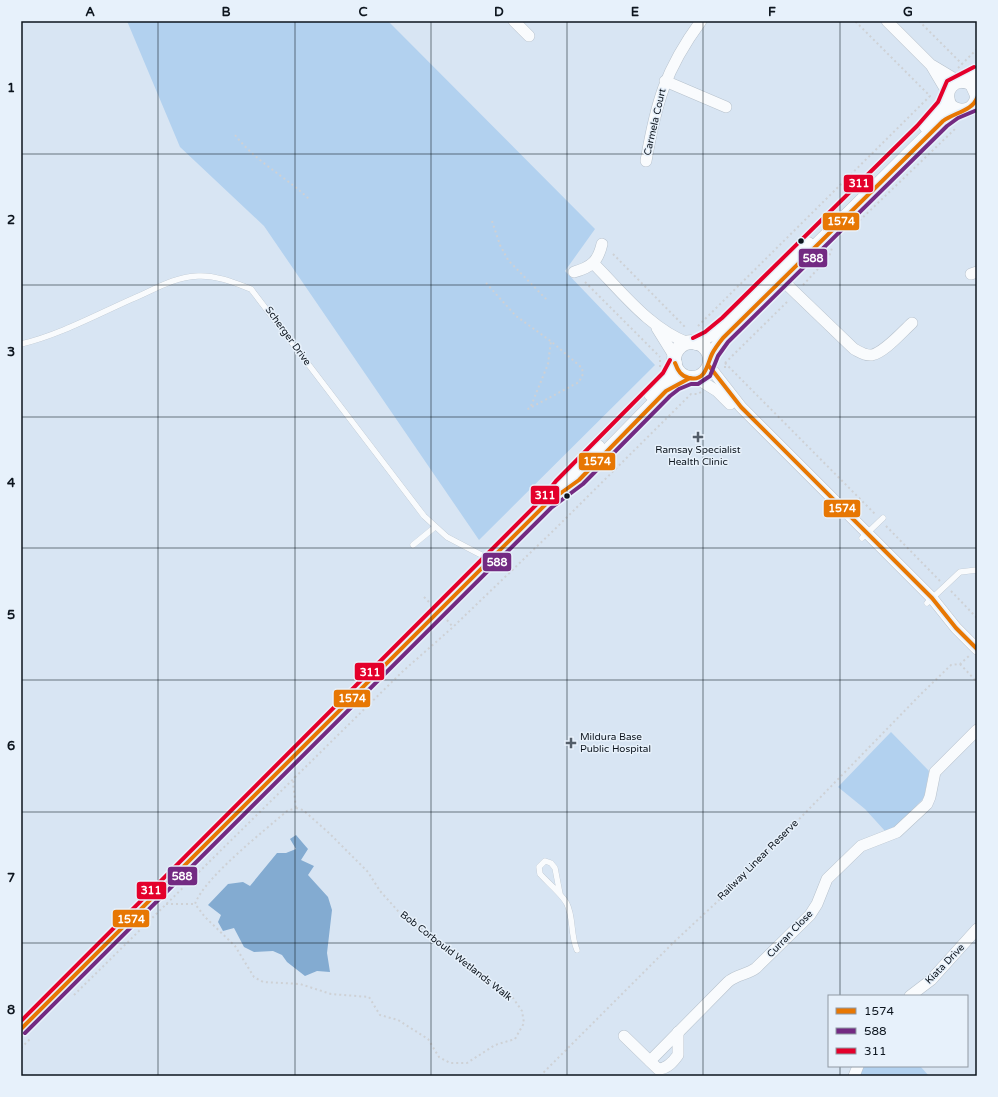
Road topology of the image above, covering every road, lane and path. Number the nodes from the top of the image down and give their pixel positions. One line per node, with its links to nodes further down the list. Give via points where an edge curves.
1 (514, 21): 6 (street)
2 (701, 21): 10 (street, Carmela Court, via 686,41)
3 (855, 21): 35 (path, via 930,96 697,327)
4 (887, 21): 8 (street)
5 (919, 21): 7 (path)
6 (529, 36)
7 (962, 64)
8 (931, 65): 11 (street); 12 (street)
9 (977, 72): 11 (street)
10 (665, 81): 14 (street); 17 (street, Carmela Court, via 652,124)
11 (960, 81): 12 (street, via 953,83); 13 (street, via 972,84)
12 (947, 95): 13 (street, via 951,107); 26 (street, via 934,118 809,243)
13 (974, 102): 26 (street, via 942,121)
14 (726, 107)
15 (958, 127): 20 (path, via 858,224)
16 (235, 136): 18 (path, via 261,162)
17 (646, 162)
18 (309, 199)
19 (492, 221): 30 (path, via 508,260)
20 (854, 225)
21 (602, 244): 24 (street, via 599,257)
22 (832, 246): 29 (path, via 829,257)
23 (613, 254): 33 (path)
24 (594, 264): 25 (street); 32 (street)
25 (574, 272)
26 (779, 277): 29 (street); 35 (street)
27 (585, 282): 37 (path)
28 (486, 283): 34 (path, via 516,316)
29 (796, 293): 31 (street, via 854,349 867,355 881,350); 38 (path)
30 (547, 300)
31 (912, 323)
32 (654, 325): 35 (street, via 678,339); 39 (street)
33 (686, 328)
34 (551, 341): 43 (path, via 548,364); 43 (path, via 582,368 582,378)
35 (702, 342): 38 (path); 39 (street, via 679,349); 41 (street); 41 (street)
36 (21, 344): 47 (lane, Scherger Drive, via 38,340 174,279 199,276 217,278 251,289 412,502)
37 (660, 357)
38 (730, 359): 40 (path)
39 (675, 360): 42 (street, via 680,374); 45 (street, via 668,377 560,485)
40 (725, 363): 41 (path, via 725,368); 46 (path)
41 (712, 368): 42 (street); 48 (street, via 740,407)
42 (698, 380): 45 (street, via 676,384 666,391 578,480); 48 (street, via 724,398); 59 (path, via 698,394 691,394 554,530)
43 (531, 407): 44 (path)
44 (526, 410)
45 (547, 503): 50 (street)
46 (882, 519): 48 (lane); 52 (path)
47 (435, 527): 49 (lane); 50 (lane, Scherger Drive, via 464,547)
48 (864, 536): 53 (street)
49 (413, 545)
50 (491, 560): 69 (street)
51 (977, 570): 52 (lane, via 960,572)
52 (946, 586): 53 (lane); 54 (path)
53 (930, 601): 55 (street)
54 (977, 618)
55 (977, 649): 56 (path, Railway Linear Reserve)
56 (960, 664): 57 (path); 73 (path, Railway Linear Reserve, via 951,665 921,694 733,887)
57 (977, 682)
58 (977, 730): 68 (street, Curran Close, via 935,772 926,804 897,832 860,846 827,879 810,915 756,968 734,977)
59 (295, 776): 60 (path, via 293,783); 62 (path)
60 (296, 808): 63 (path, via 287,811 216,875 198,895); 63 (path, Bob Corbould Wetlands Walk, via 303,810 329,832 368,872 380,891 398,911 513,998 522,1011 524,1023 515,1039 495,1044 467,1063 450,1063 439,1057 428,1039 398,1020 380,1015 369,998 331,994 300,984 263,982 254,977 235,946)
61 (560, 894): 61 (lane, via 540,874 539,867 545,861 552,863 555,868); 65 (lane, via 570,911 572,939)
62 (166, 904): 63 (path); 67 (path)
63 (195, 904)
64 (977, 929): 66 (street, Kiata Drive, via 931,980)
65 (578, 950)
66 (911, 995)
67 (71, 998)
68 (678, 1032): 72 (street, Curran Close); 72 (street, via 679,1052 672,1062 658,1069)
69 (27, 1033): 71 (path)
70 (624, 1036): 72 (street)
71 (21, 1048)
72 (650, 1061)
73 (540, 1076)

